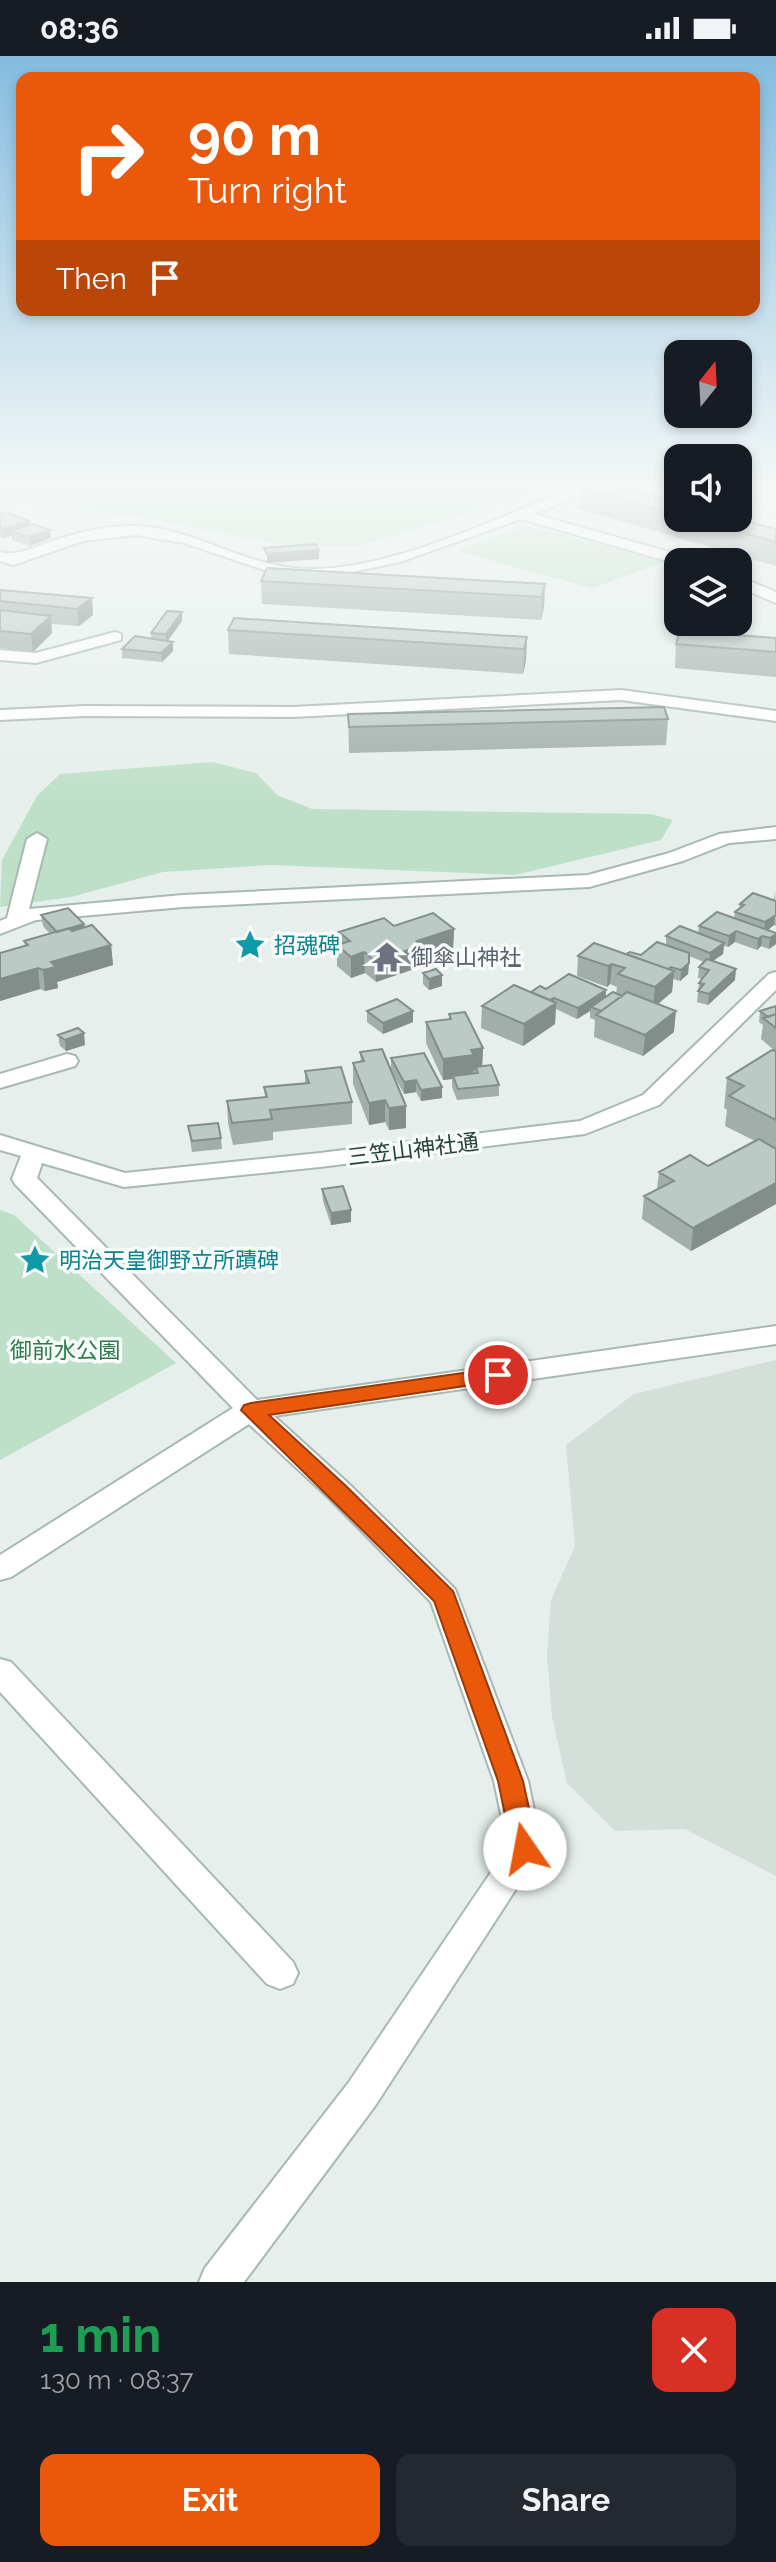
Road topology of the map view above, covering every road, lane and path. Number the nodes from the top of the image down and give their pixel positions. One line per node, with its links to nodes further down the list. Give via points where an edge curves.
1 (115, 637): 2 (street, via 36,658)
2 (0, 655)
3 (0, 715): 4 (street, via 293,712 621,695)
4 (776, 716)
5 (776, 833): 7 (street, via 726,838 589,881 183,901 32,914)
6 (37, 839): 7 (street)
7 (8, 925)
8 (776, 978): 12 (street, 三笠山神社通, via 651,1100 585,1127 124,1180)
9 (67, 1061): 10 (street)
10 (0, 1081)
11 (0, 1142): 12 (street, 三笠山神社通)
12 (34, 1153): 14 (street, via 24,1179)
13 (776, 1335): 14 (street)
14 (251, 1410): 15 (street); 18 (street, via 444,1597 511,1781 525,1849 362,2094)
15 (0, 1569)
16 (0, 1671): 17 (street)
17 (280, 1973)
18 (219, 2282)

